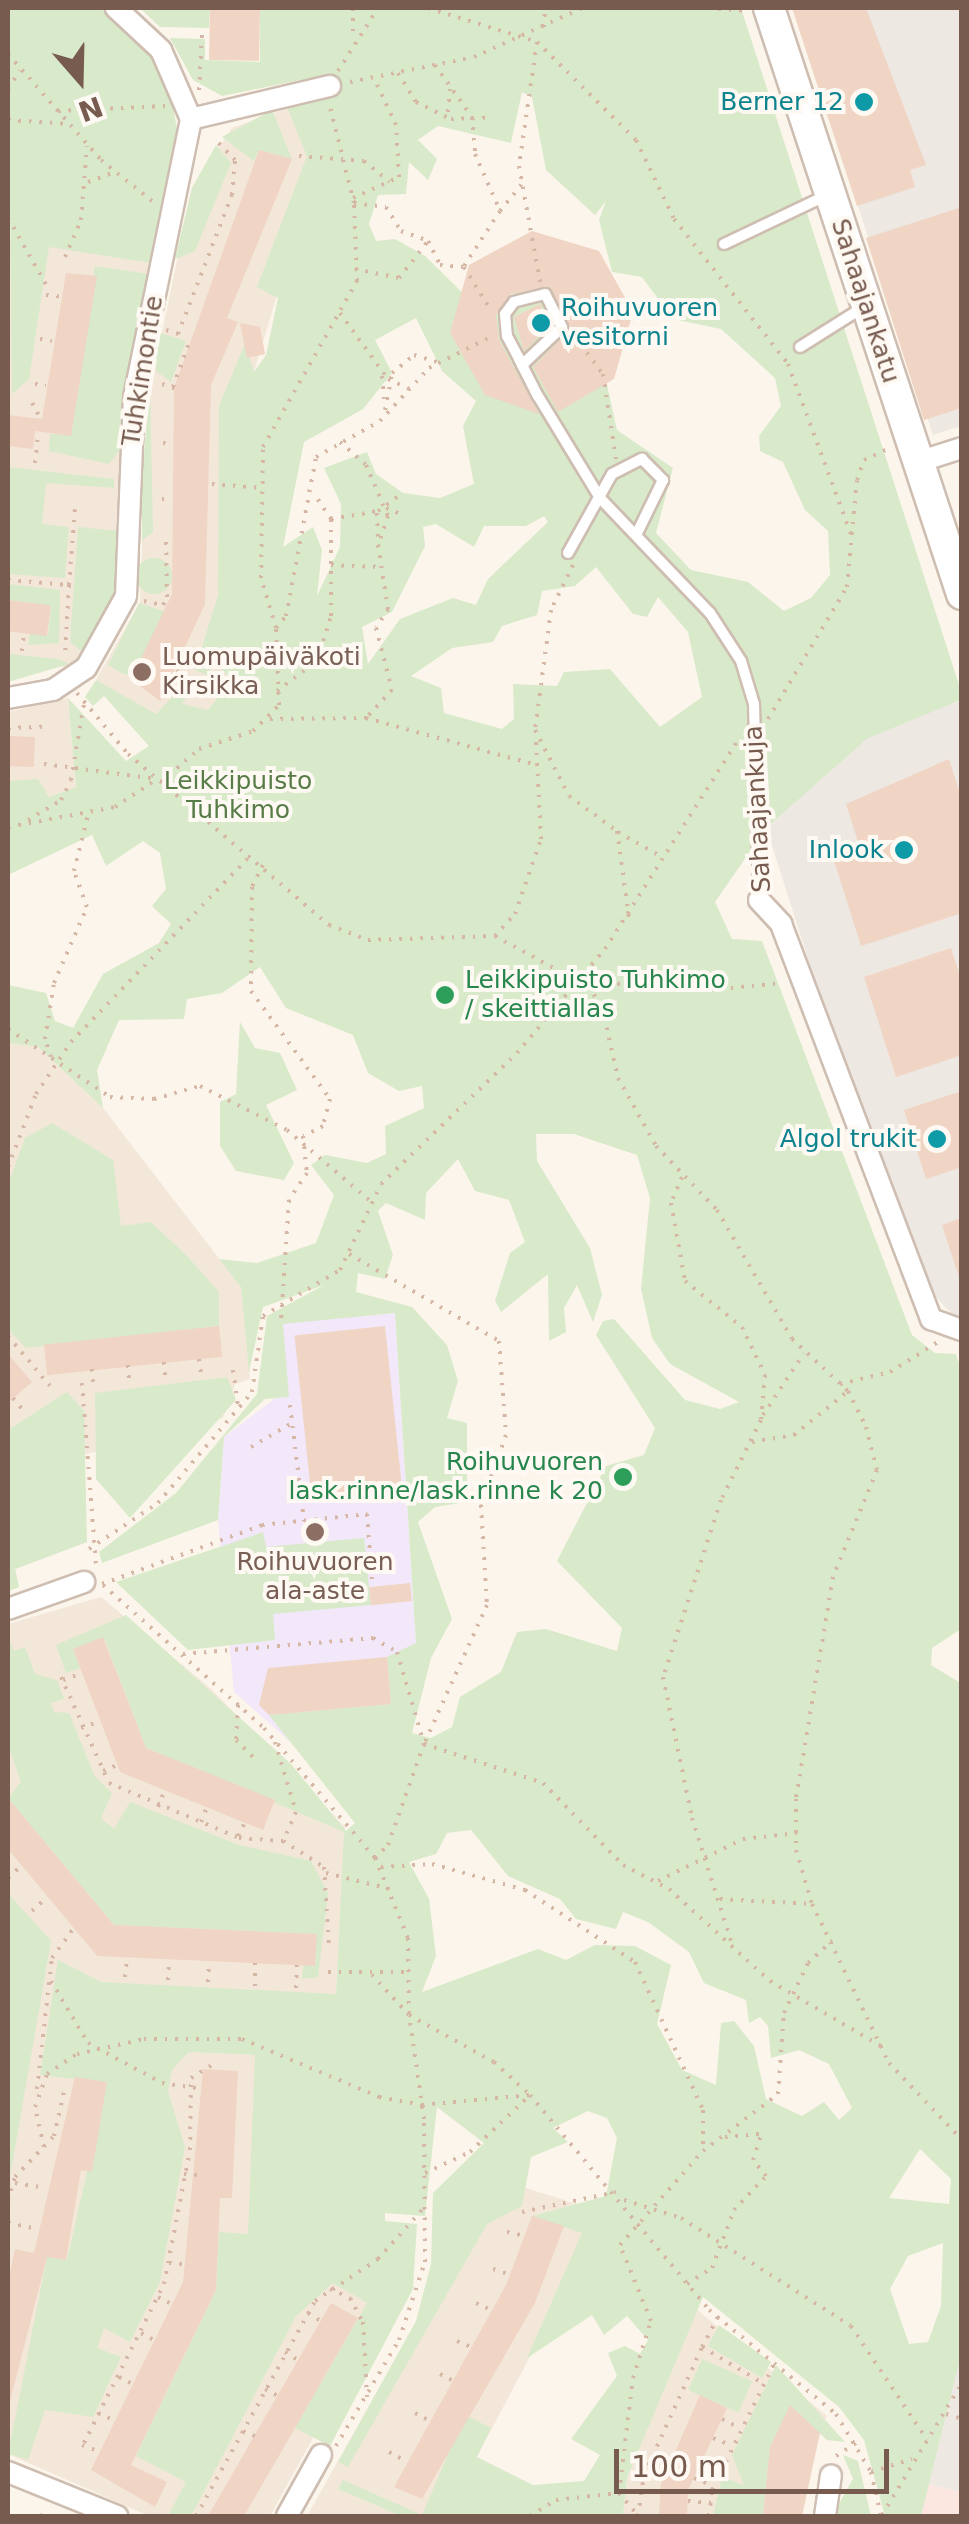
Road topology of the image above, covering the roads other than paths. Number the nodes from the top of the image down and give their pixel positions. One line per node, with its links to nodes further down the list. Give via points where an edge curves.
1 (116, 8): 4 (street, via 151,36)
2 (758, 9): 5 (main road, Sahaajankatu)
3 (330, 86): 4 (street)
4 (193, 107): 16 (street, Tuhkimontie, via 134,397 124,608 86,668 53,690)
5 (830, 194): 6 (lane); 7 (main road, Sahaajankatu)
6 (724, 244)
7 (867, 306): 8 (lane); 11 (main road, Sahaajankatu)
8 (800, 347)
9 (522, 365): 9 (lane, Sahaajankuja, via 557,339 562,314 545,294 514,302 506,330); 12 (lane, Sahaajankuja)
10 (962, 448): 11 (street)
11 (905, 455): 15 (main road, Sahaajankatu)
12 (600, 498): 13 (lane, Sahaajankuja); 13 (lane, via 618,468 642,460 663,480); 14 (lane)
13 (638, 530): 17 (lane, Sahaajankuja, via 732,644 750,682)
14 (568, 553)
15 (962, 594)
16 (8, 698)
17 (760, 900): 18 (street, Sahaajankuja, via 781,924 932,1319)
18 (962, 1330)
19 (93, 1583): 20 (street)
20 (8, 1609)
21 (321, 2455): 25 (street)
22 (8, 2472): 24 (street)
23 (831, 2475): 26 (street)
24 (117, 2516)
25 (287, 2516)
26 (825, 2516)

